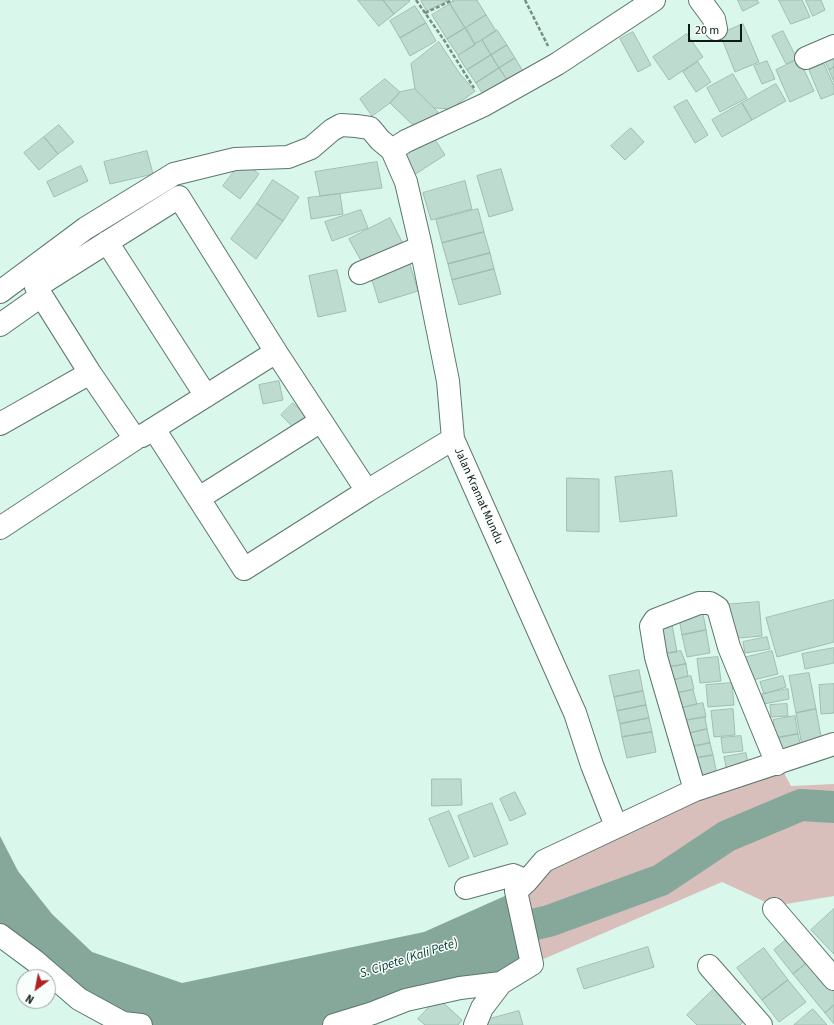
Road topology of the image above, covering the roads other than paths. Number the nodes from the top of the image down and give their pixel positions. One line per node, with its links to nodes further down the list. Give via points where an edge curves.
1 (654, 0): 6 (street, via 557,64 484,105)
2 (700, 0): 3 (street, via 714,19)
3 (716, 29)
4 (834, 46): 5 (street)
5 (806, 58)
6 (392, 150): 8 (street, Jalan Kramat Mundu, via 406,182); 10 (street, via 370,128 341,125 311,148 288,157 235,159 174,174 86,228)
7 (107, 242): 11 (street, via 36,287); 13 (street, via 179,196); 15 (street)
8 (421, 247): 9 (street); 19 (street, Jalan Kramat Mundu, via 448,381)
9 (360, 273)
10 (0, 292)
11 (41, 296): 12 (street); 14 (street)
12 (0, 325)
13 (276, 352): 15 (street); 16 (street)
14 (90, 373): 17 (street); 20 (street)
15 (206, 396): 18 (street)
16 (321, 421): 21 (street); 22 (street)
17 (0, 424)
18 (154, 429): 20 (street); 22 (street)
19 (453, 439): 21 (street); 27 (street, Jalan Kramat Mundu, via 575,713)
20 (135, 440): 23 (street)
21 (367, 491): 22 (street, via 244,569)
22 (199, 498)
23 (0, 528)
24 (834, 744): 25 (street)
25 (778, 764): 26 (street); 26 (street, via 728,647 718,608 710,603 699,603 655,620 651,626 656,657)
26 (695, 790): 27 (street)
27 (616, 826): 28 (street, via 544,861)
28 (521, 886): 29 (street, via 513,875); 34 (street, via 532,964)
29 (466, 888)
30 (774, 909): 33 (street)
31 (0, 935): 35 (street, via 35,961 79,1000 123,1023)
32 (709, 966): 38 (street)
33 (834, 979)
34 (501, 983): 36 (street, via 460,988 406,1000); 37 (street, via 482,1008)
35 (141, 1025)
36 (334, 1025)
37 (475, 1025)
38 (761, 1025)

